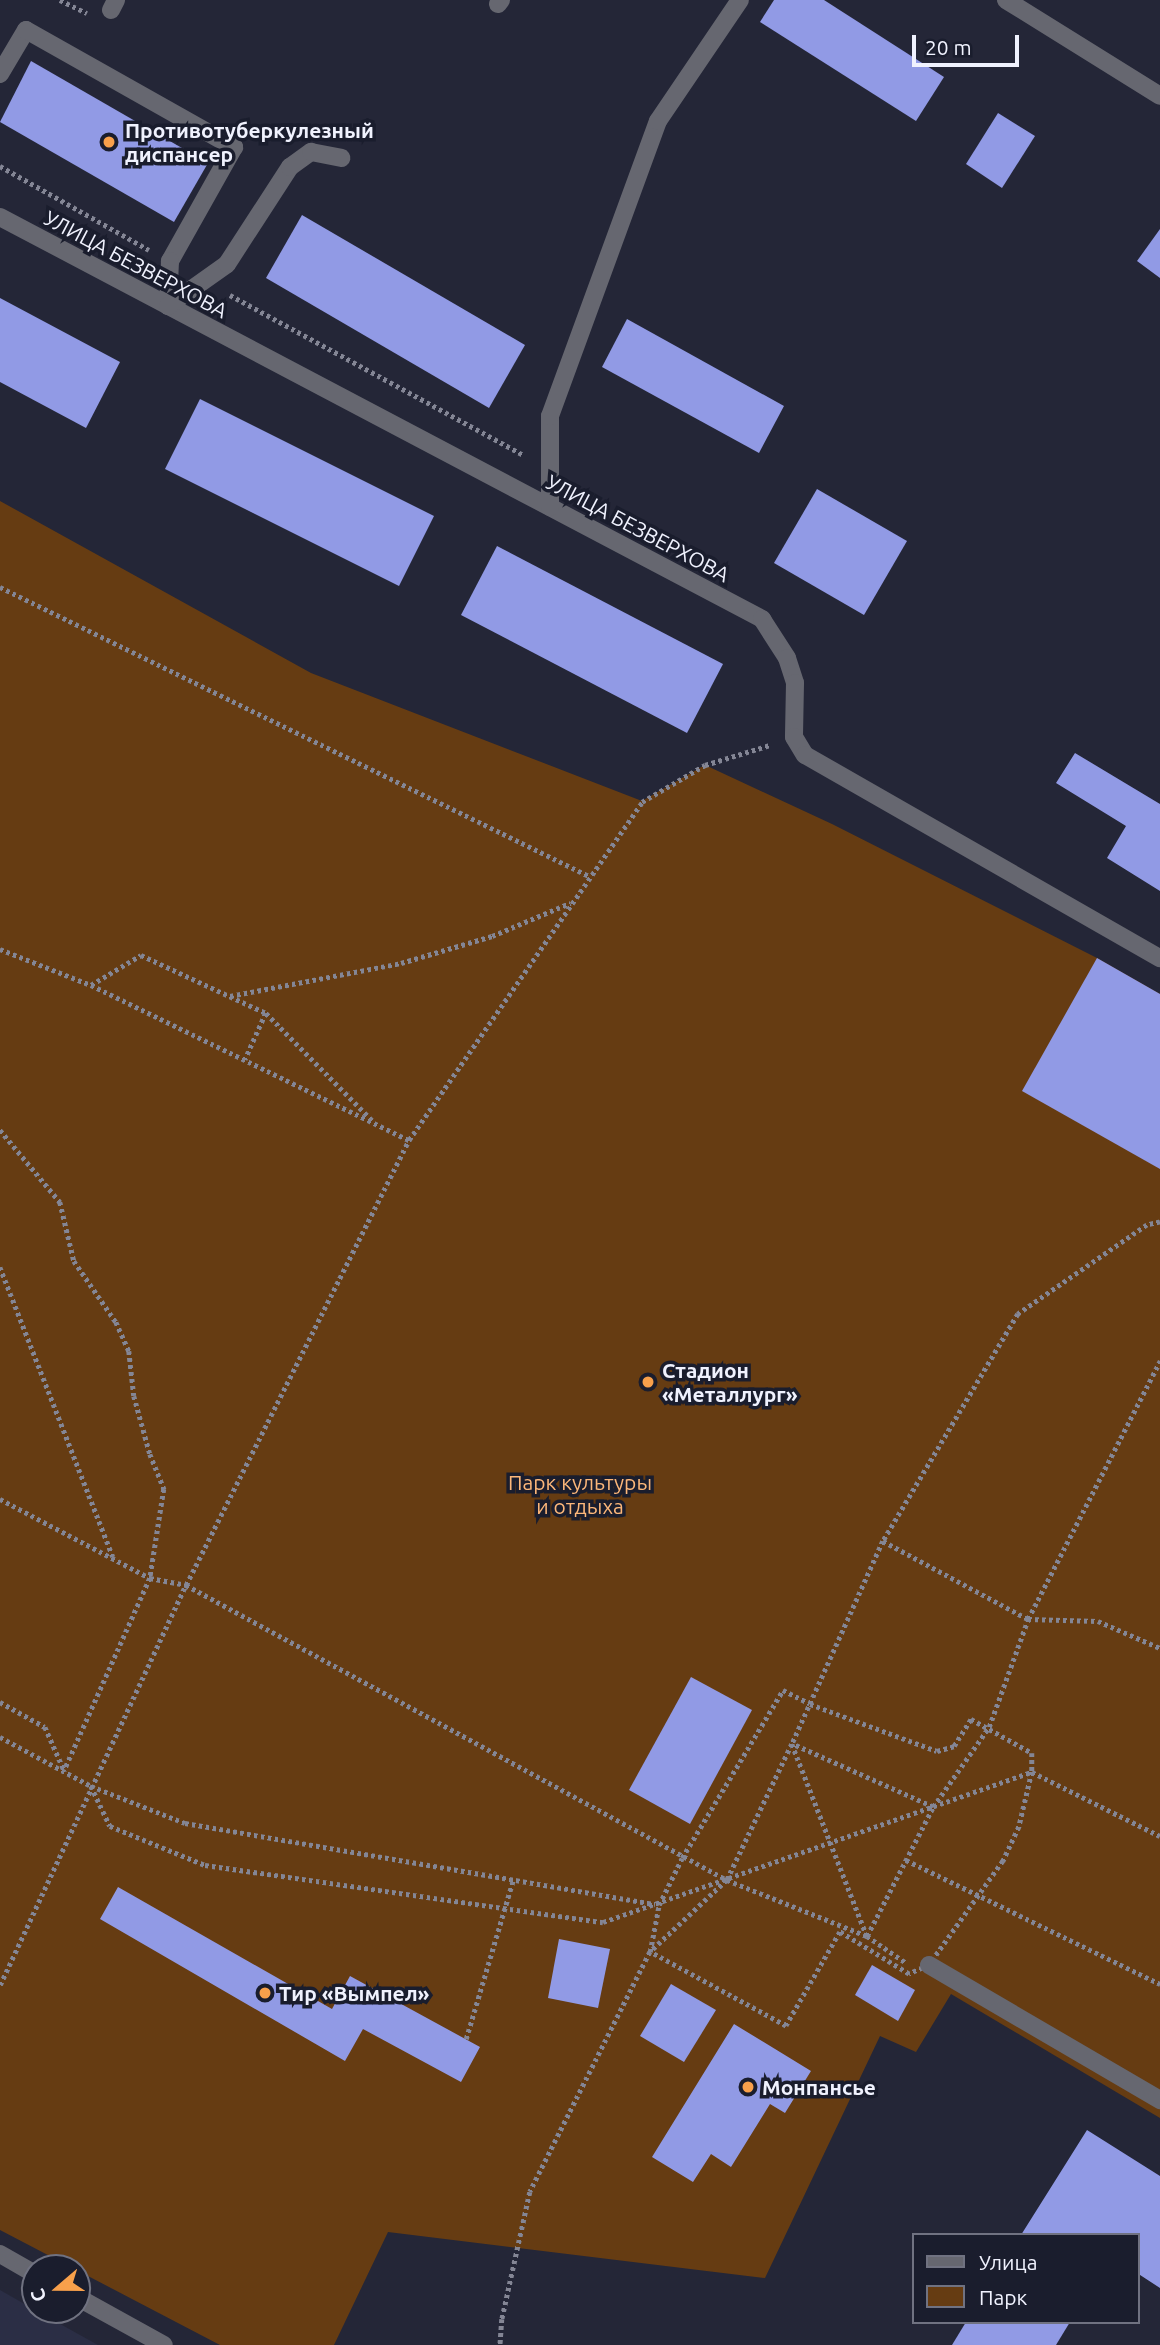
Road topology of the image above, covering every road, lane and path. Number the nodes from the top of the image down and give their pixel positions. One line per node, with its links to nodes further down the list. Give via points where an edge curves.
1 (740, 0): 11 (street, via 658,121 550,416)
2 (1006, 0): 4 (street)
3 (0, 74): 8 (street, via 26,30 234,147)
4 (1160, 96)
5 (341, 158): 9 (street, via 312,152 290,167 227,264)
6 (0, 166): 8 (path)
7 (0, 217): 10 (street, УЛИЦА БЕЗВЕРХОВА)
8 (170, 261): 10 (street)
9 (206, 282): 10 (street); 11 (path)
10 (168, 306): 12 (street, УЛИЦА БЕЗВЕРХОВА)
11 (550, 470): 12 (street)
12 (550, 507): 14 (street, УЛИЦА БЕЗВЕРХОВА, via 762,619 777,638 795,683)
13 (0, 587): 15 (path)
14 (794, 737): 15 (path, via 705,765 642,802); 18 (street, via 805,755)
15 (589, 876): 16 (path)
16 (571, 903): 20 (path, via 492,936 401,963); 25 (path)
17 (0, 949): 19 (path)
18 (1160, 958)
19 (91, 985): 20 (path, via 141,955); 22 (path)
20 (230, 996): 21 (path)
21 (266, 1013): 22 (path); 23 (path)
22 (244, 1059): 23 (path)
23 (375, 1124): 25 (path)
24 (0, 1130): 32 (path, via 60,1202 74,1261 116,1322 129,1351 134,1396 163,1489)
25 (409, 1140): 33 (path)
26 (1160, 1222): 30 (path, via 1147,1225 1018,1314)
27 (0, 1267): 31 (path)
28 (1160, 1361): 34 (path)
29 (0, 1499): 31 (path)
30 (883, 1541): 34 (path); 37 (path)
31 (113, 1558): 32 (path)
32 (150, 1578): 33 (path); 41 (path)
33 (186, 1585): 43 (path); 47 (path)
34 (1028, 1619): 35 (path, via 1098,1620); 38 (path)
35 (1160, 1648)
36 (0, 1702): 41 (path, via 45,1727)
37 (810, 1704): 38 (path, via 937,1751 954,1746 971,1719); 40 (path); 47 (path, via 783,1690)
38 (989, 1727): 42 (path, via 1032,1753); 44 (path)
39 (0, 1737): 41 (path)
40 (792, 1744): 44 (path); 46 (path); 50 (path)
41 (64, 1771): 43 (path)
42 (1032, 1772): 44 (path); 45 (path); 51 (path, via 1018,1827)
43 (91, 1786): 49 (path, via 185,1823); 53 (path, via 110,1826 205,1865); 58 (path)
44 (933, 1807): 46 (path); 48 (path)
45 (1160, 1836)
46 (831, 1843): 50 (path); 54 (path)
47 (682, 1857): 50 (path); 52 (path)
48 (906, 1860): 51 (path); 54 (path)
49 (513, 1880): 52 (path); 53 (path)
50 (727, 1880): 52 (path); 54 (path); 55 (path)
51 (981, 1896): 56 (path); 57 (path)
52 (659, 1905): 53 (path, via 603,1922); 55 (path)
53 (505, 1908): 59 (path)
54 (867, 1936): 56 (path)
55 (650, 1952): 56 (path, via 786,2026 841,1932 909,1974); 65 (path, via 530,2192)
56 (923, 1967): 60 (street)
57 (1160, 1984)
58 (0, 1985)
59 (466, 2039)
60 (1160, 2100)
61 (0, 2254): 62 (street)
62 (21, 2266)
63 (91, 2305): 64 (street)
64 (164, 2345)
65 (500, 2345)

